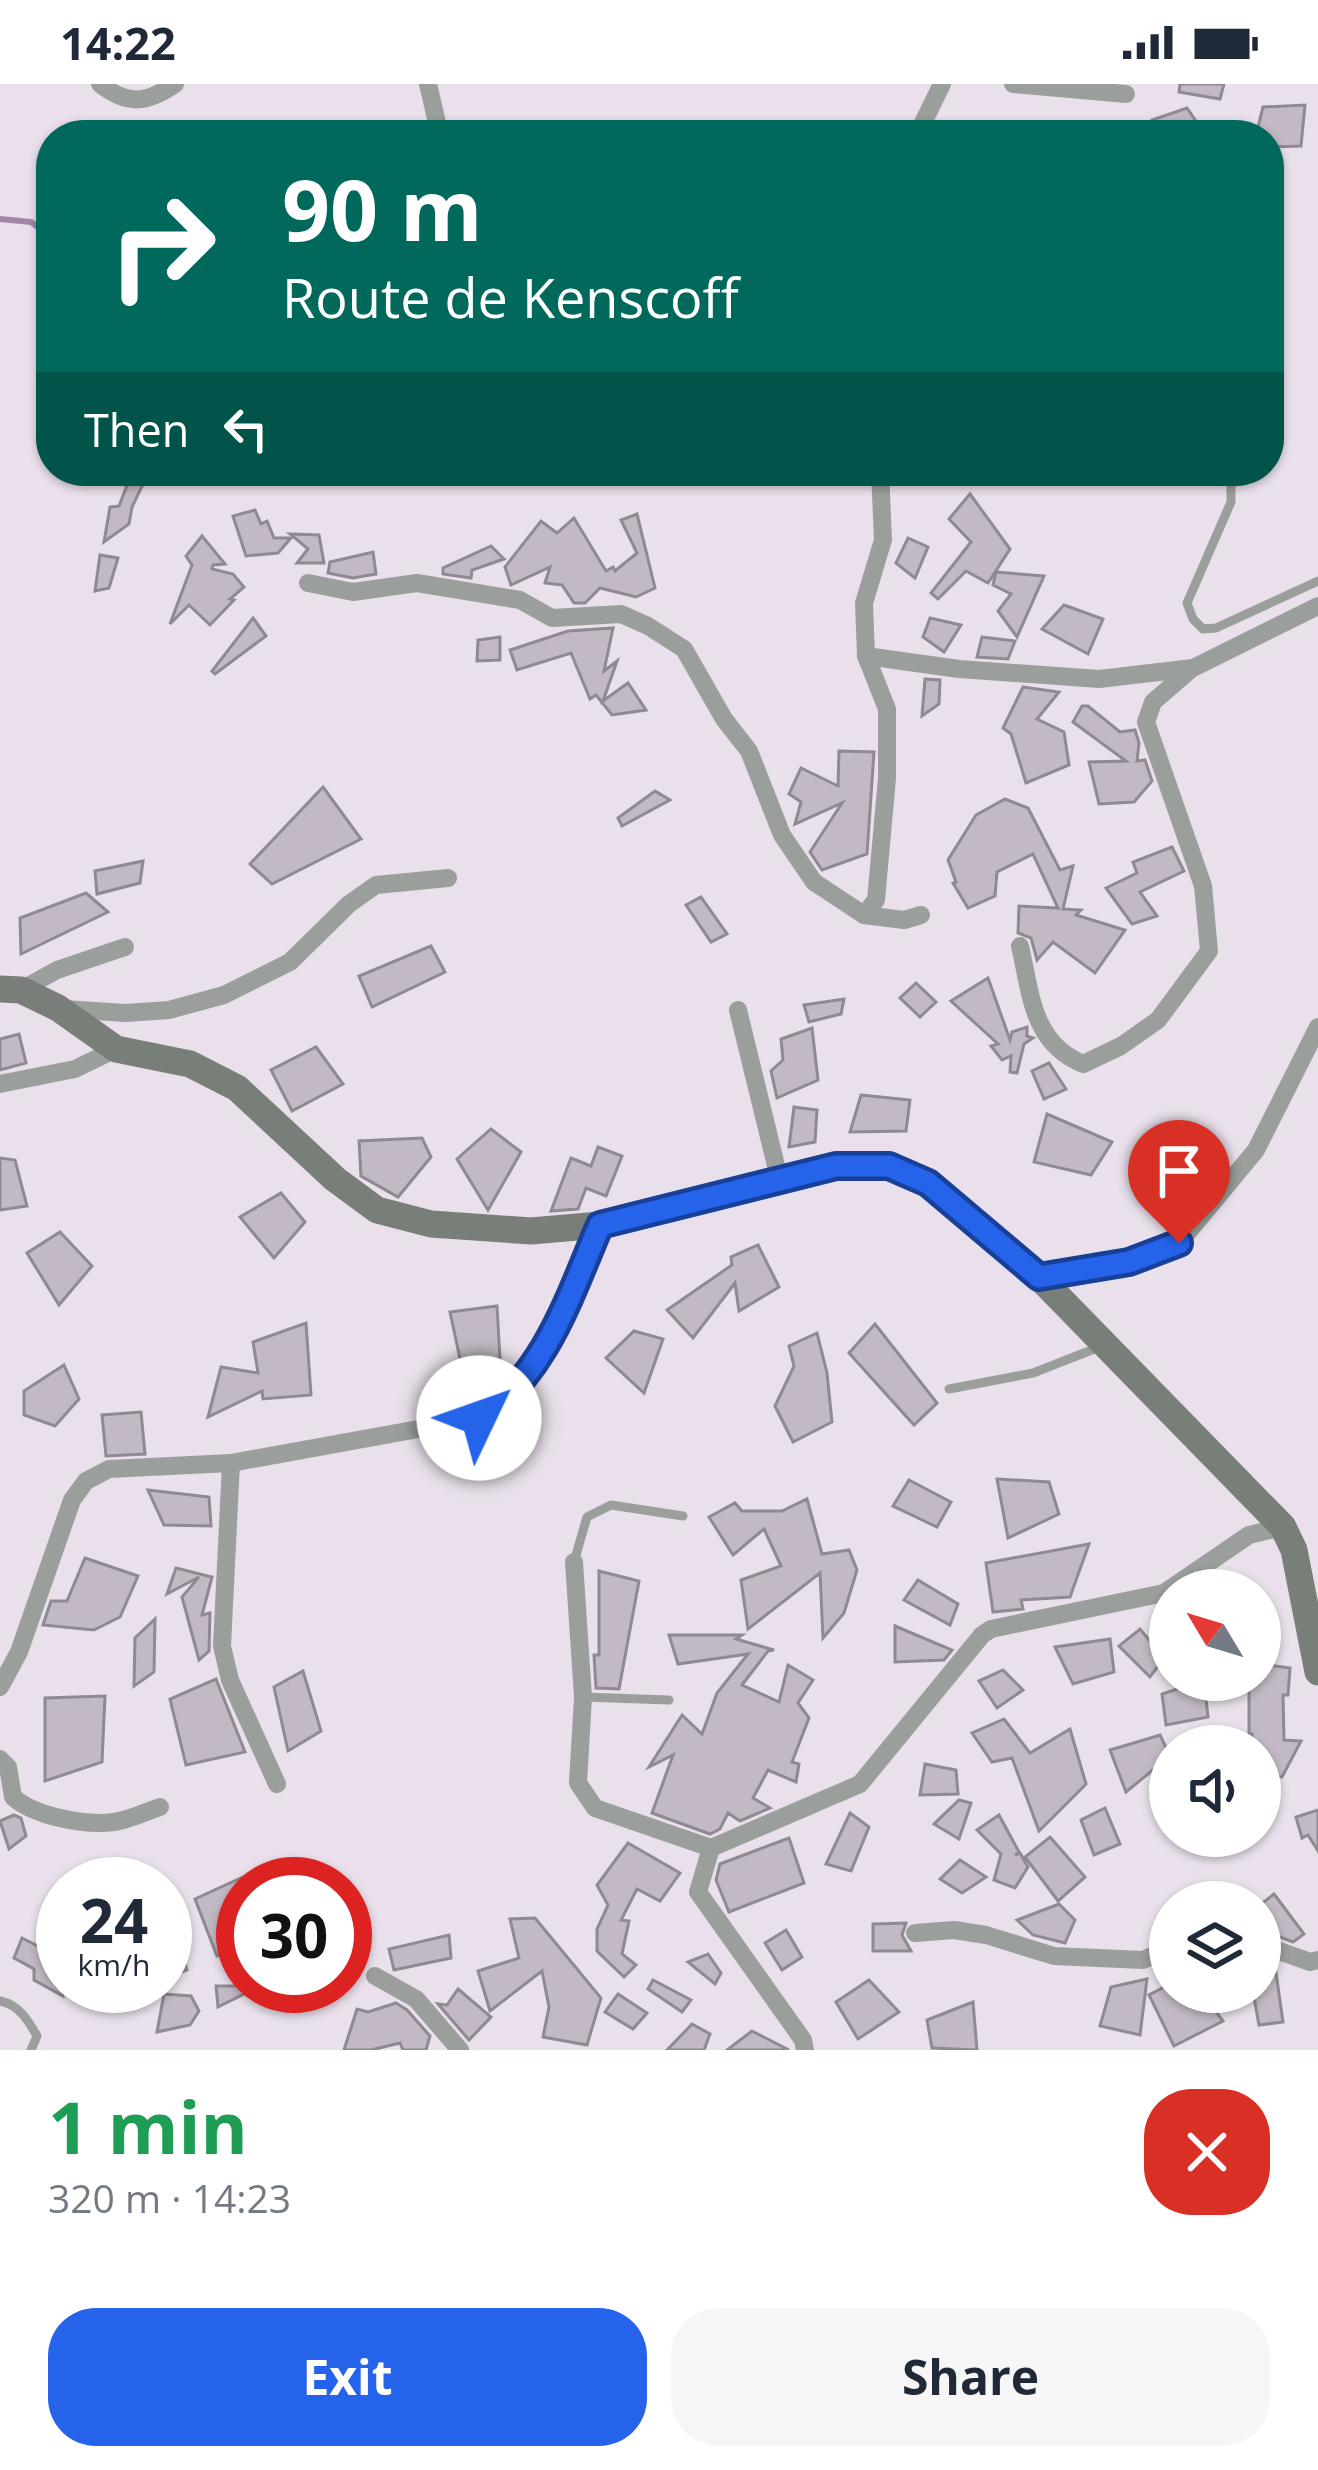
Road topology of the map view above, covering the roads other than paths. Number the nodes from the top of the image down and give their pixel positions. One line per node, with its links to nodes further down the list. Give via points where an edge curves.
1 (100, 84): 2 (street, via 132,101)
2 (176, 84)
3 (428, 84): 7 (street)
4 (942, 84): 8 (street)
5 (1013, 84): 6 (street)
6 (1126, 94)
7 (436, 120)
8 (924, 120)
9 (881, 486): 14 (street, via 883,540 864,603)
10 (1231, 486): 11 (lane, via 1187,603 1193,620 1216,628)
11 (1318, 581)
12 (308, 583): 17 (street, via 353,592 417,583 520,600 552,618 621,614 648,626 683,649 749,751 782,835 814,882)
13 (1318, 606): 15 (street)
14 (866, 656): 15 (street, via 1099,679); 17 (street, via 887,709 887,778 876,900)
15 (1192, 668): 19 (street, via 1153,702 1146,722 1203,886 1209,951 1158,1020 1083,1064 1058,1054 1036,1018)
16 (448, 878): 22 (street, via 376,885 290,962 224,994 169,1010)
17 (864, 915): 18 (street)
18 (921, 915)
19 (1020, 946)
20 (125, 947): 21 (street)
21 (11, 989): 22 (main road)
22 (58, 1009): 25 (main road)
23 (738, 1010): 27 (street)
24 (1318, 1027): 29 (street, via 1256,1150 1179,1243 1129,1262)
25 (116, 1049): 26 (street, via 75,1069); 28 (main road, via 190,1064 237,1088 377,1210 430,1224 531,1231)
26 (0, 1084)
27 (779, 1182): 28 (main road); 29 (main road, via 836,1166 889,1166 928,1183)
28 (600, 1225): 32 (street, via 538,1358 500,1405 456,1424)
29 (1039, 1277): 30 (main road)
30 (1108, 1344): 31 (lane, via 1033,1373); 34 (main road)
31 (949, 1389)
32 (231, 1463): 37 (street, via 109,1469 86,1481); 41 (street, via 222,1646)
33 (683, 1516): 35 (lane, via 611,1505 587,1517)
34 (1283, 1527): 36 (main road); 43 (street, via 1249,1535 1164,1593 991,1629 860,1784)
35 (574, 1562): 38 (street)
36 (1318, 1672)
37 (0, 1687)
38 (583, 1697): 39 (lane); 43 (street, via 578,1783 586,1799)
39 (669, 1700)
40 (0, 1760): 42 (street, via 13,1796 29,1808 116,1822)
41 (277, 1784)
42 (160, 1807)
43 (712, 1848): 52 (street, via 697,1884 701,1900)
44 (915, 1933): 46 (street, via 986,1934 1054,1956)
45 (1281, 1951): 47 (street)
46 (1149, 1957)
47 (1318, 1960)
48 (375, 1976): 51 (street, via 416,1999)
49 (0, 2000): 50 (lane, via 38,2036)
50 (31, 2050)
51 (460, 2050)
52 (805, 2050)

